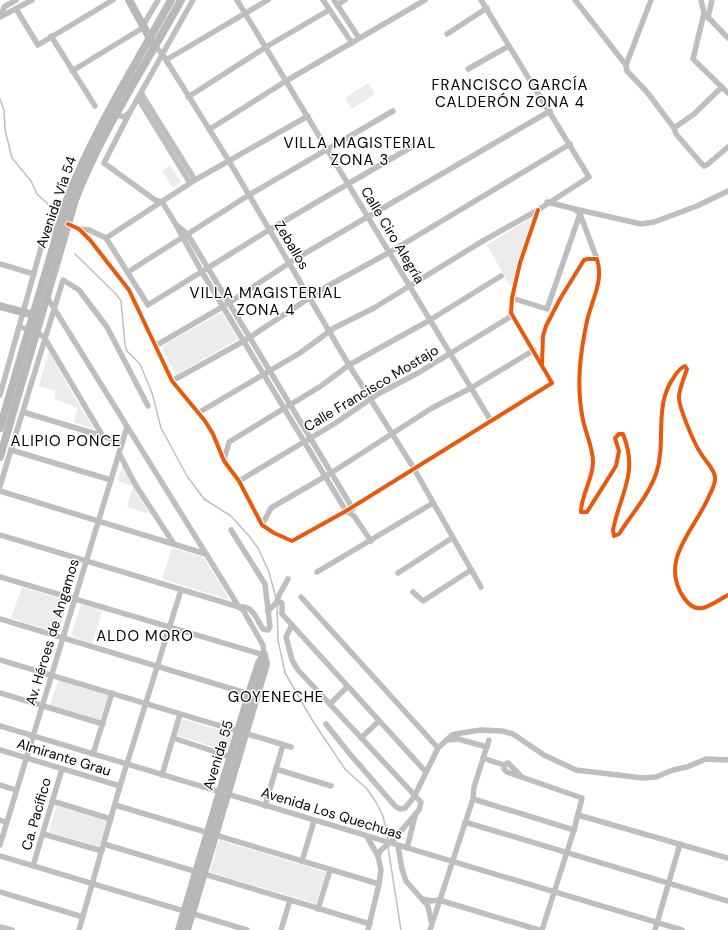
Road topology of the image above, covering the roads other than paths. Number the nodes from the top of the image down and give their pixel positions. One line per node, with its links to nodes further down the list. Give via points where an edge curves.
1 (16, 0): 25 (street, via 4,7)
2 (32, 0): 21 (street)
3 (113, 0): 29 (street)
4 (129, 0): 27 (main road)
5 (158, 0): 27 (street)
6 (171, 0): 30 (main road, Avenida Vía 54)
7 (181, 0): 34 (main road, Avenida Vía 54)
8 (193, 0): 37 (street)
9 (238, 0): 23 (street, Calle Ciro Alegría)
10 (268, 0): 23 (street)
11 (323, 0): 22 (street)
12 (345, 0): 19 (street)
13 (425, 0): 31 (street)
14 (482, 0): 20 (street)
15 (575, 0): 38 (street)
16 (701, 0): 24 (street)
17 (712, 0): 26 (street)
18 (649, 1): 38 (street)
19 (336, 2): 31 (street)
20 (487, 8): 28 (street); 35 (street)
21 (16, 10): 25 (street); 29 (street, via 38,45)
22 (329, 10): 33 (street); 36 (street)
23 (245, 13): 36 (street, Calle Ciro Alegría); 37 (street)
24 (704, 13): 26 (street); 42 (street, via 693,59)
25 (1, 16)
26 (708, 18): 32 (street)
27 (144, 26): 30 (main road); 40 (street)
28 (447, 34)
29 (51, 36): 40 (street)
30 (150, 38): 34 (main road); 69 (main road, Avenida Vía 54, via 84,157 67,200)
31 (359, 38): 33 (street)
32 (728, 38)
33 (352, 43): 41 (street)
34 (154, 46): 37 (street, Zeballos); 50 (main road, Avenida Vía 54)
35 (509, 46): 39 (street); 48 (street)
36 (266, 47): 41 (street, Calle Ciro Alegría); 45 (street)
37 (165, 58): 44 (street); 45 (street, Zeballos)
38 (626, 65): 52 (street, via 627,71 647,92)
39 (468, 69)
40 (72, 71): 46 (street)
41 (286, 81): 51 (street, Calle Ciro Alegría); 53 (street)
42 (722, 87): 43 (street); 52 (street, via 694,114)
43 (728, 92)
44 (140, 95): 49 (street); 59 (street)
45 (188, 97): 53 (street, Zeballos)
46 (95, 106)
47 (393, 111): 57 (street)
48 (550, 111): 54 (street); 68 (street)
49 (130, 112): 50 (street, via 124,117); 63 (street, via 104,163 155,200)
50 (116, 115): 69 (main road, Avenida Vía 54)
51 (308, 116): 57 (street, Calle Ciro Alegría); 58 (street)
52 (674, 128): 56 (street, via 676,134 704,166)
53 (210, 129): 58 (street, Zeballos)
54 (570, 144): 64 (street, via 589,177); 74 (street)
55 (413, 146): 60 (street)
56 (728, 147)
57 (327, 149): 60 (street, Calle Ciro Alegría); 62 (street)
58 (230, 161): 59 (street); 62 (street, Zeballos)
59 (192, 181): 63 (street)
60 (348, 184): 68 (street, Calle Ciro Alegría); 71 (street)
61 (728, 191): 65 (street, via 697,206 654,222 640,224)
62 (249, 195): 71 (street, Zeballos); 72 (street)
63 (162, 202): 72 (street); 73 (street)
64 (547, 202): 65 (street); 66 (street)
65 (575, 209): 67 (street)
66 (538, 210): 83 (street); 86 (street, via 520,263)
67 (580, 214): 75 (street); 86 (street, via 547,309)
68 (368, 218): 74 (street, Calle Ciro Alegría); 76 (street)
69 (64, 224): 70 (street); 81 (street, via 44,237); 84 (main road, Avenida Vía 54); 93 (main road, Avenida Vía 54)
70 (79, 229): 73 (street, via 89,230); 101 (street, via 129,290)
71 (269, 230): 76 (street, Zeballos); 78 (street)
72 (185, 237): 78 (street); 79 (street); 80 (street)
73 (106, 238): 79 (street)
74 (390, 252): 83 (street, Calle Ciro Alegría); 85 (street)
75 (597, 259): 104 (street, via 584,260 560,299 543,336); 155 (street, via 600,281 585,331 578,376 581,408 593,459 581,512 587,512 614,470 619,451 615,438 623,434 630,470 613,530 614,536 619,534 655,477 660,458 662,404 670,382 680,368 685,366 679,396 680,405 699,452 714,472 715,481 707,501 678,552 675,564 676,582 690,606 697,609)
76 (290, 263): 85 (street, Zeballos); 87 (street)
77 (0, 264): 81 (street)
78 (208, 269): 80 (street); 87 (street)
79 (128, 272): 80 (street, via 148,305)
80 (202, 272): 89 (street)
81 (34, 274): 91 (street)
82 (501, 276): 94 (street)
83 (410, 286): 94 (street, Calle Ciro Alegría); 97 (street)
84 (47, 297): 90 (street); 96 (main road, Avenida Vía 54)
85 (310, 297): 97 (street, Zeballos); 99 (street)
86 (512, 298): 92 (street)
87 (229, 302): 89 (street); 99 (street)
88 (0, 306): 91 (main road)
89 (224, 306): 100 (street); 101 (street)
90 (53, 308): 98 (street); 112 (street, via 63,280 79,290 107,327); 117 (street)
91 (23, 312): 93 (main road); 95 (street)
92 (512, 313): 102 (street); 103 (street, Calle Francisco Mostajo, via 510,317)
93 (34, 315): 96 (main road, Avenida Vía 54)
94 (430, 320): 103 (street, Calle Ciro Alegría); 105 (street)
95 (20, 327): 96 (street); 109 (street)
96 (33, 331): 98 (street); 118 (main road, Avenida Vía 54); 125 (main road, Avenida Vía 54)
97 (330, 331): 105 (street, Zeballos); 106 (street)
98 (44, 337): 114 (street); 120 (street)
99 (250, 337): 100 (street); 106 (street)
100 (244, 341): 106 (street); 107 (street)
101 (155, 346): 107 (street)
102 (534, 350): 104 (street); 108 (street)
103 (450, 354): 108 (street, Calle Ciro Alegría); 110 (street, Calle Francisco Mostajo)
104 (542, 364): 116 (street, via 552,383)
105 (349, 365): 110 (street, Zeballos); 111 (street)
106 (267, 373): 111 (street); 113 (street); 115 (street)
107 (172, 381): 115 (street)
108 (471, 388): 116 (street, Calle Ciro Alegría); 119 (street)
109 (0, 395)
110 (370, 399): 119 (street, Zeballos); 121 (street, Calle Francisco Mostajo)
111 (290, 405): 113 (street); 121 (street)
112 (148, 406)
113 (284, 408): 121 (street); 126 (street, via 229,442)
114 (23, 412): 120 (street); 123 (street)
115 (198, 413): 126 (street, via 213,434)
116 (491, 421): 127 (street)
117 (127, 427): 122 (street, Av. Héroes de Angamos); 145 (street)
118 (0, 428)
119 (392, 433): 127 (street, Zeballos); 128 (street)
120 (102, 436): 122 (street)
121 (308, 440): 128 (street); 129 (street); 131 (street, Calle Francisco Mostajo)
122 (122, 442): 124 (street, Av. Héroes de Angamos)
123 (11, 450): 130 (street); 132 (street)
124 (119, 453): 130 (street, Av. Héroes de Angamos); 144 (street, via 135,484)
125 (0, 457)
126 (224, 461): 131 (street)
127 (413, 467): 134 (street, Zeballos); 135 (street)
128 (331, 473): 129 (street); 135 (street)
129 (326, 476): 136 (street); 139 (street, via 271,508)
130 (111, 480): 138 (street, Av. Héroes de Angamos)
131 (239, 481): 139 (street)
132 (0, 486)
133 (0, 491): 138 (street)
134 (433, 502): 142 (street, Zeballos); 143 (street)
135 (352, 507): 136 (street); 137 (street)
136 (346, 511): 137 (street); 139 (street, via 292,541)
137 (354, 516): 143 (street)
138 (99, 521): 144 (street); 146 (street, Av. Héroes de Angamos)
139 (262, 525)
140 (231, 530): 160 (street, via 265,584)
141 (0, 535): 146 (street)
142 (452, 538): 147 (street, Zeballos); 149 (street)
143 (372, 541): 148 (street)
144 (174, 544): 145 (street)
145 (207, 554): 159 (street)
146 (87, 562): 153 (street); 157 (street, Av. Héroes de Angamos)
147 (471, 570): 152 (street, Zeballos); 154 (street, via 424,601)
148 (317, 572)
149 (398, 573)
150 (0, 576): 157 (street)
151 (288, 579): 158 (street, via 278,595)
152 (481, 587)
153 (181, 590): 159 (street); 163 (street)
154 (413, 592)
155 (728, 595)
156 (301, 597): 190 (street)
157 (75, 600): 163 (street); 164 (street, Av. Héroes de Angamos)
158 (277, 602): 160 (street); 162 (street, via 282,603 282,614)
159 (239, 607): 160 (street, via 250,610 266,630 270,627); 165 (street, via 263,645)
160 (268, 611)
161 (0, 619): 164 (street)
162 (292, 625): 169 (street); 174 (street, via 286,637 292,660)
163 (169, 627): 165 (street); 167 (street)
164 (64, 638): 167 (street); 168 (street, Av. Héroes de Angamos)
165 (264, 655): 172 (main road, Avenida 55); 181 (main road, Avenida 55, via 266,664)
166 (0, 660): 168 (street)
167 (157, 666): 172 (street); 173 (street)
168 (52, 675): 171 (street); 175 (street, Av. Héroes de Angamos)
169 (347, 687): 174 (street); 177 (street)
170 (0, 693): 175 (street)
171 (112, 693): 173 (street); 178 (street)
172 (249, 694): 181 (main road, Avenida 55)
173 (145, 703): 176 (street); 197 (street)
174 (330, 704): 184 (street)
175 (42, 706): 178 (street); 182 (street, Av. Héroes de Angamos)
176 (180, 714): 181 (street); 183 (street)
177 (379, 721): 184 (street); 200 (street)
178 (103, 724): 192 (street)
179 (326, 724): 207 (street, via 398,809 405,808)
180 (0, 726): 182 (street, Avenida Los Quechuas)
181 (242, 733): 187 (street); 193 (main road, Avenida 55); 206 (main road, Avenida 55)
182 (33, 736): 192 (street, Avenida Los Quechuas); 194 (street, Av. Héroes de Angamos)
183 (173, 738): 193 (street); 201 (street)
184 (361, 738): 207 (street)
185 (446, 740): 189 (street, via 458,739); 190 (street); 196 (street, via 461,733 502,731 513,734 544,755 576,770 643,778 656,778 706,759)
186 (489, 740): 189 (street)
187 (283, 745): 188 (street); 199 (street)
188 (291, 747)
189 (487, 747): 195 (street)
190 (438, 748): 200 (street)
191 (0, 750): 194 (street, Almirante Grau)
192 (93, 754): 197 (street, Avenida Los Quechuas)
193 (231, 757): 206 (main road, Avenida 55)
194 (26, 758): 198 (street, Almirante Grau); 205 (street, Av. Héroes de Angamos)
195 (483, 758): 208 (street); 213 (street, via 504,765 510,764 522,777 581,797)
196 (728, 760)
197 (127, 764): 201 (street, Avenida Los Quechuas); 203 (street)
198 (62, 769): 203 (street, Almirante Grau); 209 (street, Ca. Pacífico)
199 (276, 769): 204 (street); 211 (street)
200 (426, 772): 207 (street)
201 (162, 775): 206 (street, Avenida Los Quechuas)
202 (0, 785): 205 (street)
203 (120, 786): 210 (street)
204 (331, 786)
205 (16, 790): 217 (street, Av. Héroes de Angamos)
206 (224, 794): 211 (street, Avenida Los Quechuas); 221 (main road, Avenida 55)
207 (414, 797): 212 (street, via 421,802)
208 (473, 799): 218 (street); 219 (street)
209 (52, 801): 214 (street); 220 (street, Ca. Pacífico)
210 (115, 805): 214 (street); 221 (street)
211 (265, 806): 216 (street, Avenida Los Quechuas)
212 (416, 814): 223 (street); 228 (street)
213 (578, 815): 219 (street); 225 (street)
214 (111, 819): 224 (street)
215 (0, 820): 217 (street)
216 (314, 821): 222 (street, Avenida Los Quechuas); 234 (street)
217 (6, 822): 226 (street, Av. Héroes de Angamos)
218 (465, 822): 230 (street); 235 (street)
219 (574, 830): 230 (street)
220 (43, 834): 229 (street); 236 (street, Ca. Pacífico)
221 (211, 834): 234 (street); 238 (main road, Avenida 55)
222 (367, 837): 223 (street, Avenida Los Quechuas); 232 (street)
223 (388, 843): 227 (street, Avenida Los Quechuas); 232 (street)
224 (104, 844): 229 (street); 238 (street)
225 (680, 844): 233 (street); 239 (street)
226 (0, 845)
227 (398, 846): 228 (street, Avenida Los Quechuas); 244 (street, via 406,881)
228 (407, 848): 235 (street, Avenida Los Quechuas)
229 (102, 851): 240 (street)
230 (567, 852): 239 (street); 242 (street)
231 (0, 856): 236 (street)
232 (378, 856): 241 (street, via 381,870)
233 (728, 858)
234 (302, 861): 237 (street)
235 (451, 861): 242 (street, Avenida Los Quechuas); 246 (street)
236 (34, 866): 240 (street)
237 (330, 870): 241 (street); 248 (street)
238 (200, 873): 245 (street); 249 (main road, Avenida 55)
239 (669, 883): 247 (street); 251 (street)
240 (92, 884): 249 (street); 250 (street)
241 (379, 884): 253 (street)
242 (554, 891): 251 (street, Avenida Los Quechuas); 261 (street)
243 (0, 892): 250 (street)
244 (424, 899): 246 (street); 254 (street, via 428,906)
245 (290, 900): 248 (street); 260 (street)
246 (439, 900): 254 (street); 261 (street)
247 (728, 901)
248 (318, 909): 253 (street)
249 (188, 913): 257 (main road, Avenida 55); 258 (main road, Avenida 55); 259 (street)
250 (83, 917): 256 (street)
251 (657, 923): 262 (street); 263 (street, Avenida Los Quechuas)
252 (0, 927): 255 (street)
253 (369, 927)
254 (430, 928)
255 (12, 930)
256 (79, 930)
257 (179, 930)
258 (187, 930)
259 (247, 930)
260 (281, 930)
261 (541, 930)
262 (655, 930)
263 (682, 930)

